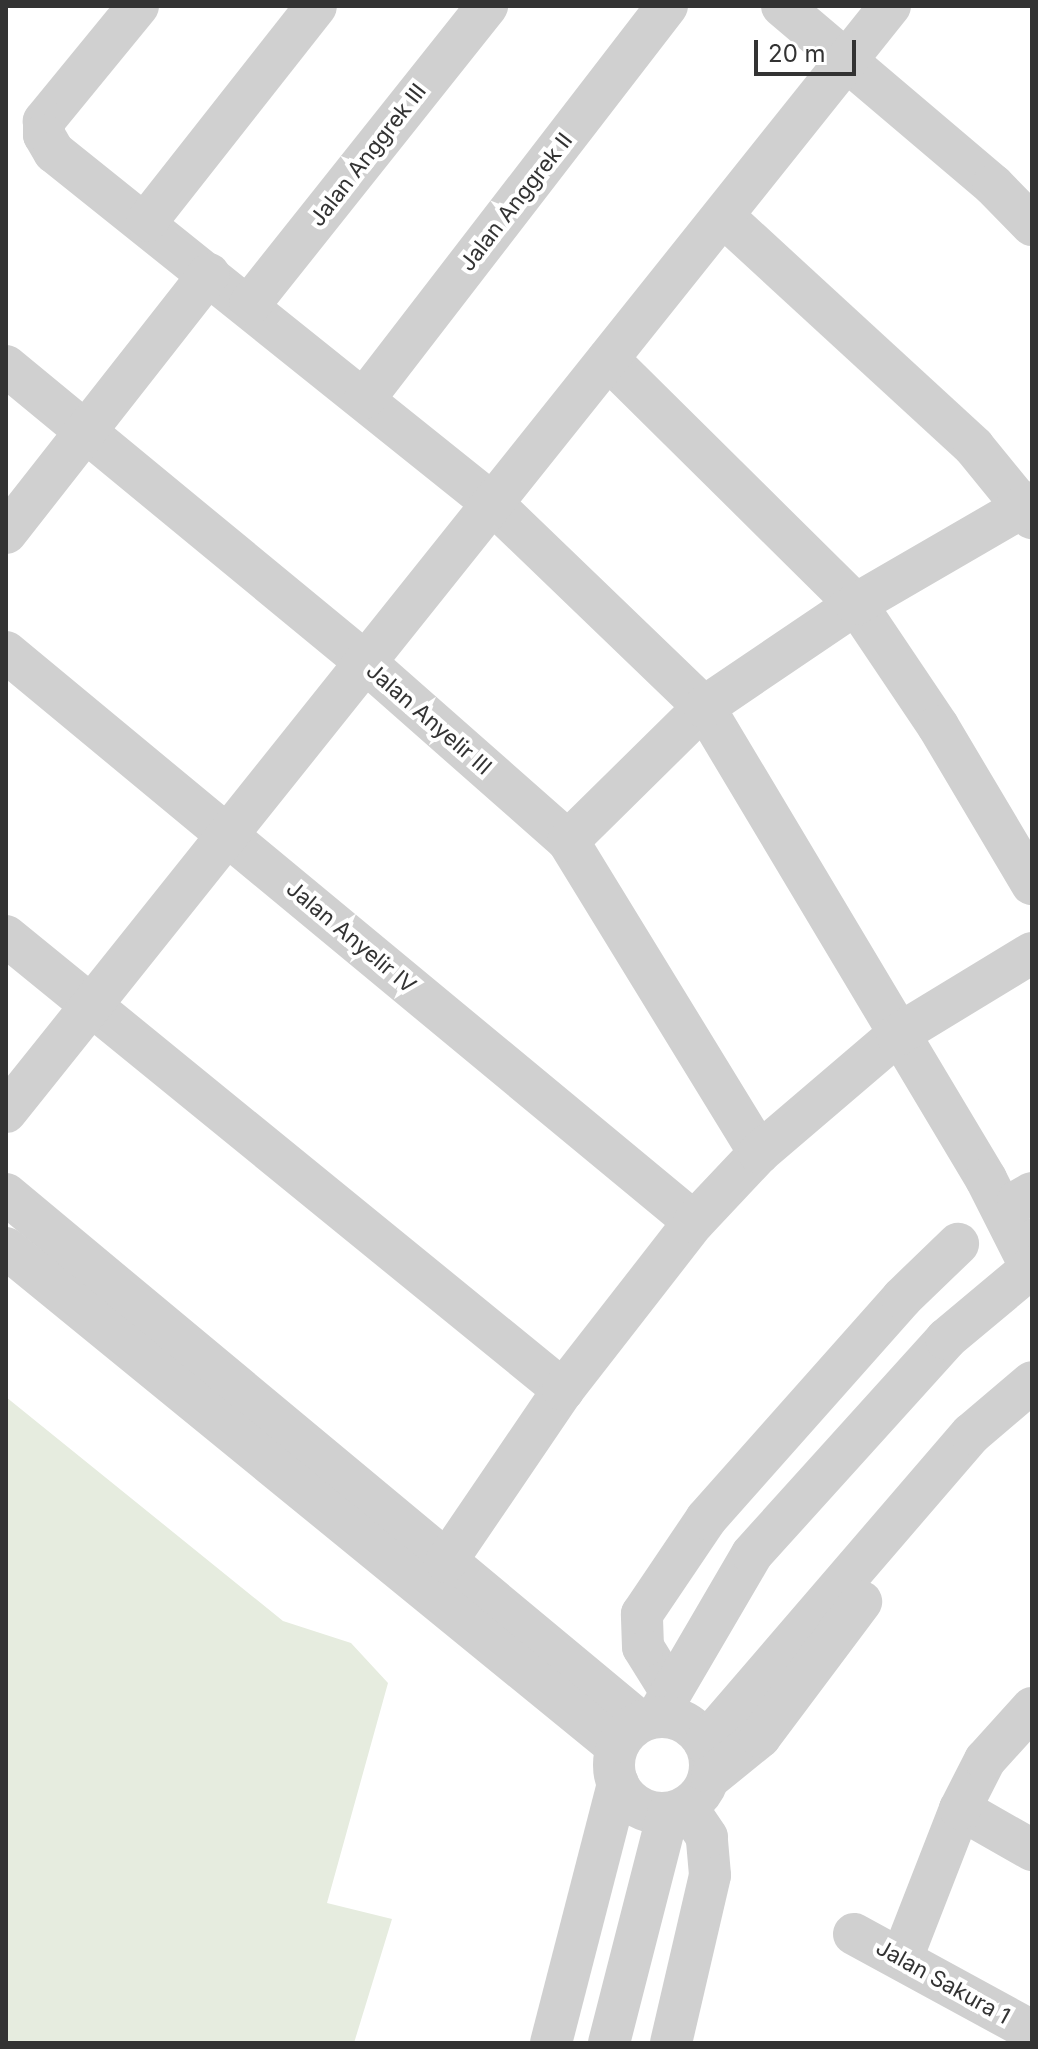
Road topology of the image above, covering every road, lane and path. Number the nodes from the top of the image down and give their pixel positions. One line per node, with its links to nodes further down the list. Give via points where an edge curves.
1 (138, 6): 9 (street, via 44,121 44,135 54,152)
2 (316, 6): 9 (street)
3 (487, 6): 12 (street, Jalan Anggrek III)
4 (667, 6): 15 (street, Jalan Anggrek II)
5 (782, 6): 7 (street)
6 (890, 6): 7 (street)
7 (848, 58): 8 (street); 10 (street)
8 (723, 216): 13 (street); 18 (street, via 974,447)
9 (147, 221): 11 (street)
10 (1032, 225)
11 (209, 274): 12 (street); 16 (street)
12 (250, 304): 15 (street)
13 (608, 359): 17 (street); 20 (street)
14 (6, 366): 16 (street, Jalan Anyelir III)
15 (365, 398): 17 (street)
16 (86, 432): 19 (street); 22 (street, Jalan Anyelir III)
17 (492, 503): 22 (street); 23 (street)
18 (1029, 509): 20 (street)
19 (6, 533)
20 (856, 604): 23 (street); 26 (street, via 938,726)
21 (6, 652): 24 (street, Jalan Anyelir IV)
22 (365, 662): 24 (street); 25 (street, Jalan Anyelir III)
23 (704, 707): 25 (street); 30 (street)
24 (228, 834): 29 (street); 34 (street, Jalan Anyelir IV)
25 (568, 841): 32 (street, Jalan Anyelir III)
26 (1032, 884)
27 (6, 936): 29 (street)
28 (1032, 953): 30 (street)
29 (90, 1007): 31 (street); 43 (street)
30 (897, 1035): 32 (street); 37 (street, via 986,1179)
31 (6, 1112)
32 (759, 1153): 34 (street)
33 (6, 1194): 39 (street)
34 (694, 1222): 43 (street)
35 (958, 1244): 38 (street)
36 (6, 1248): 41 (street)
37 (1032, 1268): 40 (street)
38 (902, 1298): 40 (street); 45 (street)
39 (163, 1325): 41 (street); 48 (street)
40 (946, 1339): 46 (street)
41 (138, 1359): 50 (street)
42 (1032, 1382): 47 (street, via 971,1434)
43 (563, 1390): 48 (street)
44 (1032, 1413): 47 (street)
45 (706, 1519): 46 (street); 50 (street, via 642,1614)
46 (752, 1554): 50 (street)
47 (882, 1558): 51 (street)
48 (446, 1562): 50 (street)
49 (1032, 1708): 52 (street, via 985,1760)
50 (640, 1731): 51 (street, via 685,1726); 51 (street, via 630,1800 648,1811); 57 (street)
51 (693, 1785): 58 (street); 59 (street, via 707,1837 710,1875)
52 (960, 1809): 53 (street); 55 (street)
53 (1032, 1850)
54 (854, 1934): 55 (street, Jalan Sakura 1)
55 (902, 1958): 56 (street, Jalan Sakura 1)
56 (1032, 2031)
57 (551, 2043)
58 (609, 2043)
59 (671, 2043)

